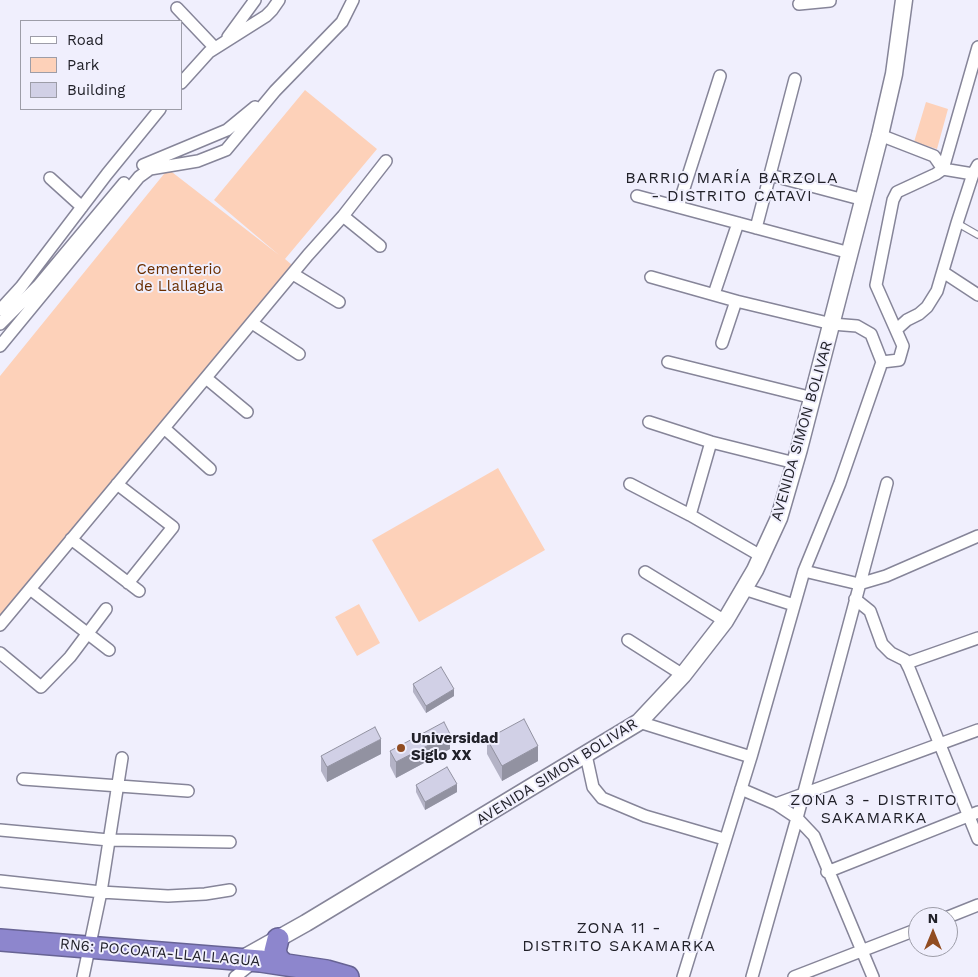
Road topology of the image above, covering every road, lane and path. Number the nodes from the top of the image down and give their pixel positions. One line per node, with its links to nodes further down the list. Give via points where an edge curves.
1 (255, 0): 8 (street)
2 (353, 0): 14 (street, via 342,22)
3 (830, 0): 6 (street)
4 (904, 0): 16 (main road, AVENIDA SIMON BOLIVAR, via 894,74)
5 (276, 1): 8 (street, via 266,16)
6 (799, 4)
7 (177, 8): 10 (street)
8 (226, 41): 10 (street)
9 (978, 47): 18 (street)
10 (215, 48): 13 (street)
11 (720, 76): 25 (street)
12 (795, 79): 20 (street)
13 (182, 82)
14 (275, 91): 42 (street, via 227,130 144,164 134,172 38,286); 46 (street, via 226,150 198,161 150,169 139,177)
15 (159, 110): 24 (street)
16 (880, 135): 18 (street, via 934,156); 23 (main road, AVENIDA SIMON BOLIVAR)
17 (386, 161): 26 (street)
18 (943, 169): 19 (street); 44 (street, via 897,192 893,200 876,285)
19 (976, 170): 28 (street)
20 (770, 175): 23 (street); 29 (street)
21 (50, 178): 24 (street)
22 (637, 196): 25 (street)
23 (864, 200): 32 (main road, AVENIDA SIMON BOLIVAR)
24 (82, 207): 40 (street)
25 (678, 207): 27 (street)
26 (343, 216): 31 (street); 34 (street)
27 (738, 223): 29 (street); 36 (street)
28 (957, 224): 30 (lane); 33 (street)
29 (756, 228): 32 (street)
30 (978, 235)
31 (380, 246)
32 (850, 253): 43 (main road, AVENIDA SIMON BOLIVAR)
33 (943, 272): 37 (street); 44 (street, via 927,307)
34 (293, 274): 39 (street); 41 (street)
35 (651, 277): 36 (street)
36 (714, 294): 38 (street)
37 (978, 295)
38 (736, 301): 43 (street); 45 (street)
39 (340, 302)
40 (0, 310)
41 (252, 323): 47 (street); 50 (street)
42 (0, 324)
43 (832, 324): 49 (street, via 857,326 871,334); 51 (main road, AVENIDA SIMON BOLIVAR)
44 (897, 329): 49 (street, via 903,346 899,360)
45 (722, 343)
46 (0, 346)
47 (299, 354)
48 (668, 362): 51 (street)
49 (882, 362): 65 (street, via 840,483)
50 (206, 378): 52 (street); 54 (street)
51 (812, 398): 56 (main road, AVENIDA SIMON BOLIVAR)
52 (247, 412)
53 (649, 422): 55 (street)
54 (164, 428): 57 (street); 59 (street)
55 (711, 442): 56 (street); 61 (street)
56 (794, 463): 64 (main road, AVENIDA SIMON BOLIVAR, via 779,518)
57 (210, 469)
58 (887, 483): 68 (street)
59 (118, 484): 63 (street); 67 (street, via 173,527)
60 (630, 484): 61 (street)
61 (690, 515): 64 (street)
62 (978, 536): 68 (street, via 886,576)
63 (71, 539): 67 (street); 69 (street)
64 (761, 556): 70 (main road, AVENIDA SIMON BOLIVAR)
65 (804, 571): 68 (street); 73 (street)
66 (645, 572): 75 (street)
67 (128, 583): 71 (street)
68 (859, 584): 72 (street)
69 (30, 588): 76 (street); 77 (street)
70 (744, 589): 73 (street); 75 (main road, AVENIDA SIMON BOLIVAR)
71 (139, 591)
72 (855, 599): 82 (street, via 870,611 882,644); 94 (street)
73 (794, 605): 88 (street)
74 (106, 610): 77 (street)
75 (725, 621): 83 (main road, AVENIDA SIMON BOLIVAR)
76 (0, 625)
77 (88, 634): 80 (street); 81 (street, via 41,687)
78 (978, 638): 82 (street)
79 (628, 640): 83 (street)
80 (109, 650)
81 (0, 653)
82 (906, 663): 86 (street)
83 (683, 675): 84 (main road, AVENIDA SIMON BOLIVAR)
84 (639, 722): 87 (main road, AVENIDA SIMON BOLIVAR); 88 (street)
85 (978, 730): 86 (street)
86 (940, 744): 94 (street); 96 (street)
87 (586, 755): 99 (street, via 593,786 602,798 645,816); 110 (main road, AVENIDA SIMON BOLIVAR)
88 (751, 757): 92 (street)
89 (122, 758): 91 (street)
90 (22, 779): 91 (street)
91 (118, 786): 93 (street); 101 (street)
92 (741, 789): 95 (street); 99 (street)
93 (188, 791)
94 (802, 794): 95 (street); 97 (street)
95 (776, 804): 97 (street)
96 (973, 814): 100 (street); 103 (street)
97 (797, 818): 103 (street, via 814,836); 119 (street)
98 (0, 830): 101 (street)
99 (724, 839): 118 (street)
100 (978, 839)
101 (110, 840): 102 (street); 106 (street)
102 (230, 842)
103 (827, 872): 113 (street)
104 (0, 881): 106 (street)
105 (230, 890): 106 (street, via 168,896)
106 (102, 892): 112 (street)
107 (978, 905): 108 (street)
108 (958, 913)
109 (908, 933): 113 (street)
110 (278, 939): 114 (highway, via 275,951); 115 (main road, AVENIDA SIMON BOLIVAR)
111 (0, 940): 112 (highway, RN6: POCOATA-LLALLAGUA)
112 (89, 948): 115 (highway, RN6: POCOATA-LLALLAGUA); 116 (street)
113 (863, 951): 120 (street); 121 (street)
114 (284, 964): 115 (highway, RN6: POCOATA-LLALLAGUA); 117 (highway, RN6: POCOATA-LLALLAGUA)
115 (243, 966)
116 (83, 977)
117 (348, 977)
118 (683, 977)
119 (752, 977)
120 (794, 977)
121 (873, 977)

